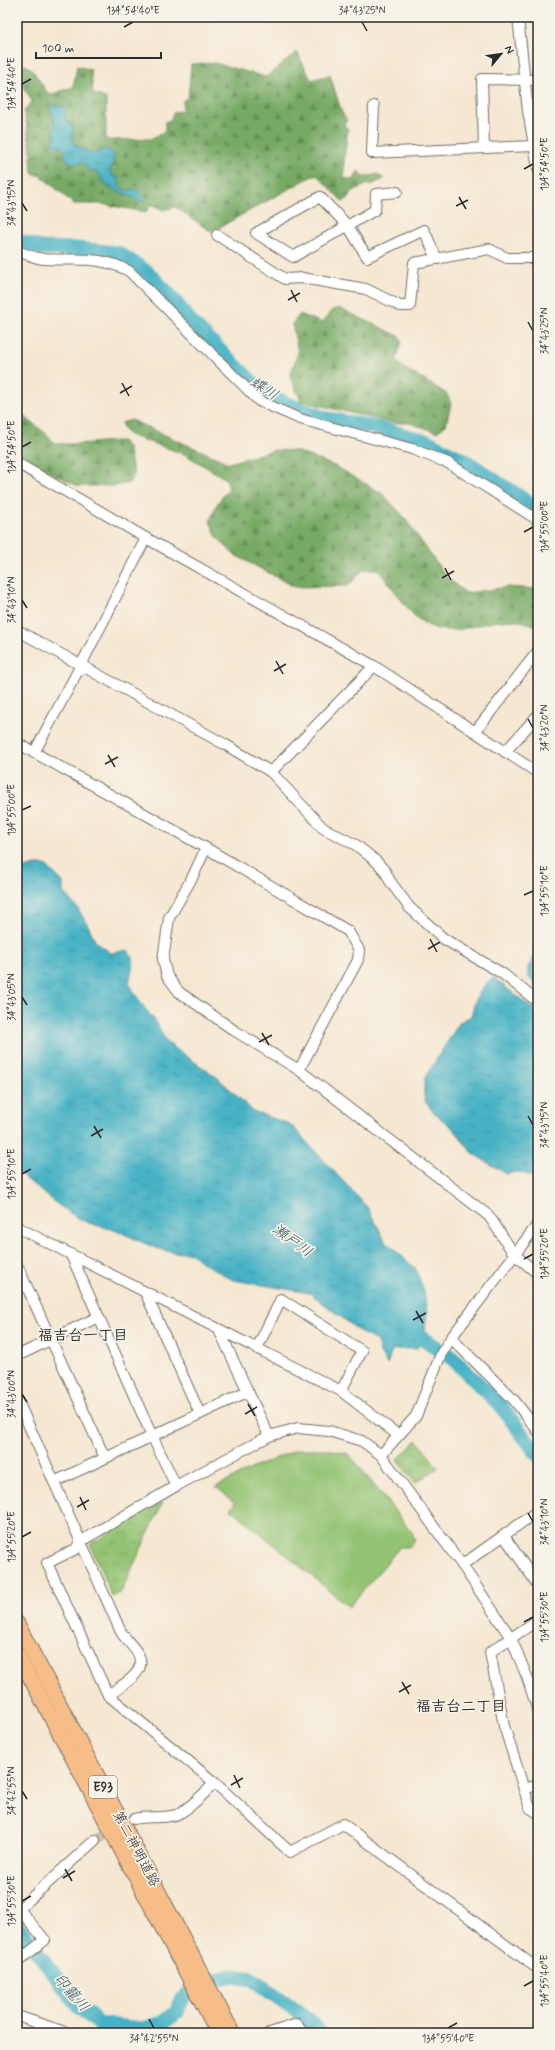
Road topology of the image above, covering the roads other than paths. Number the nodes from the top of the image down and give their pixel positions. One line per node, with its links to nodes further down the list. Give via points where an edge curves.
1 (518, 17): 2 (street)
2 (524, 80): 3 (street); 5 (street); 6 (street, via 482,79)
3 (538, 80)
4 (374, 106): 6 (street, via 372,153)
5 (534, 146): 6 (street); 7 (street)
6 (484, 148)
7 (538, 168)
8 (397, 192): 9 (street, via 376,194 375,210)
9 (348, 226): 9 (street, via 320,197 256,233 293,257); 12 (street, via 367,256 424,230)
10 (217, 235): 12 (street, via 285,279 302,278 366,289 400,306 410,306 414,263)
11 (17, 252): 15 (street, via 42,259 85,259 113,263 129,271 259,401 300,419 412,449 448,463)
12 (437, 258): 13 (street, via 489,249 507,258)
13 (538, 258)
14 (17, 462): 16 (street)
15 (538, 520)
16 (146, 538): 19 (street); 20 (street)
17 (17, 630): 19 (street)
18 (538, 651): 22 (street)
19 (81, 665): 25 (street); 26 (street)
20 (374, 666): 22 (street); 26 (street)
21 (538, 714): 24 (street)
22 (475, 732): 24 (street)
23 (17, 743): 25 (street)
24 (505, 752): 27 (street)
25 (34, 753): 28 (street)
26 (270, 772): 29 (street, via 323,828 356,845 376,861 409,907 444,939 503,974)
27 (538, 773)
28 (206, 848): 30 (street, via 169,918 163,960 167,976 179,992 235,1031); 30 (street, via 348,931 359,950 358,960)
29 (538, 1002)
30 (299, 1070): 33 (street, via 489,1216)
31 (538, 1224): 33 (street)
32 (17, 1227): 34 (street)
33 (514, 1254): 36 (street); 40 (street)
34 (71, 1255): 37 (street); 38 (street)
35 (17, 1265): 41 (street)
36 (538, 1274)
37 (145, 1292): 39 (street); 47 (street)
38 (98, 1317): 41 (street); 50 (street)
39 (219, 1330): 42 (street); 45 (street)
40 (451, 1338): 48 (street, via 514,1400); 49 (street, via 441,1354 416,1416)
41 (51, 1339): 43 (street); 53 (street)
42 (256, 1348): 44 (street); 44 (street, via 281,1300 362,1351)
43 (17, 1356)
44 (341, 1391): 49 (street)
45 (247, 1392): 47 (street); 51 (street)
46 (17, 1399): 54 (street)
47 (200, 1414): 50 (street)
48 (538, 1431)
49 (398, 1435): 52 (street)
50 (152, 1436): 53 (street); 55 (street)
51 (269, 1436): 52 (street, via 298,1428 329,1431 362,1441); 55 (street)
52 (381, 1455): 59 (street)
53 (105, 1458): 54 (street)
54 (54, 1482): 58 (street)
55 (176, 1486): 58 (street)
56 (538, 1511): 57 (street)
57 (504, 1536): 59 (street); 60 (street)
58 (81, 1540): 65 (street, via 121,1632 139,1656 140,1666 137,1674); 65 (street, via 76,1549 47,1563)
59 (462, 1565): 63 (street)
60 (538, 1586)
61 (538, 1620): 63 (street)
62 (17, 1623): 79 (highway, 第二神明道路 / E93)
63 (511, 1638): 66 (street); 69 (street, via 490,1652 504,1726)
64 (17, 1653): 78 (highway, 第二神明道路 / E93)
65 (108, 1695): 67 (street)
66 (538, 1711)
67 (215, 1783): 71 (street, via 178,1814); 75 (street, via 290,1852 343,1824)
68 (538, 1785): 69 (street)
69 (524, 1790): 70 (street, via 530,1808)
70 (538, 1813)
71 (134, 1819)
72 (95, 1840): 74 (street, via 19,1909 45,1940)
73 (17, 1946): 74 (street)
74 (21, 1959)
75 (538, 1967)
76 (17, 2016): 77 (street)
77 (68, 2033)
78 (218, 2033)
79 (233, 2033)
80 (270, 2033): 81 (street, via 297,2024)
81 (304, 2033)

